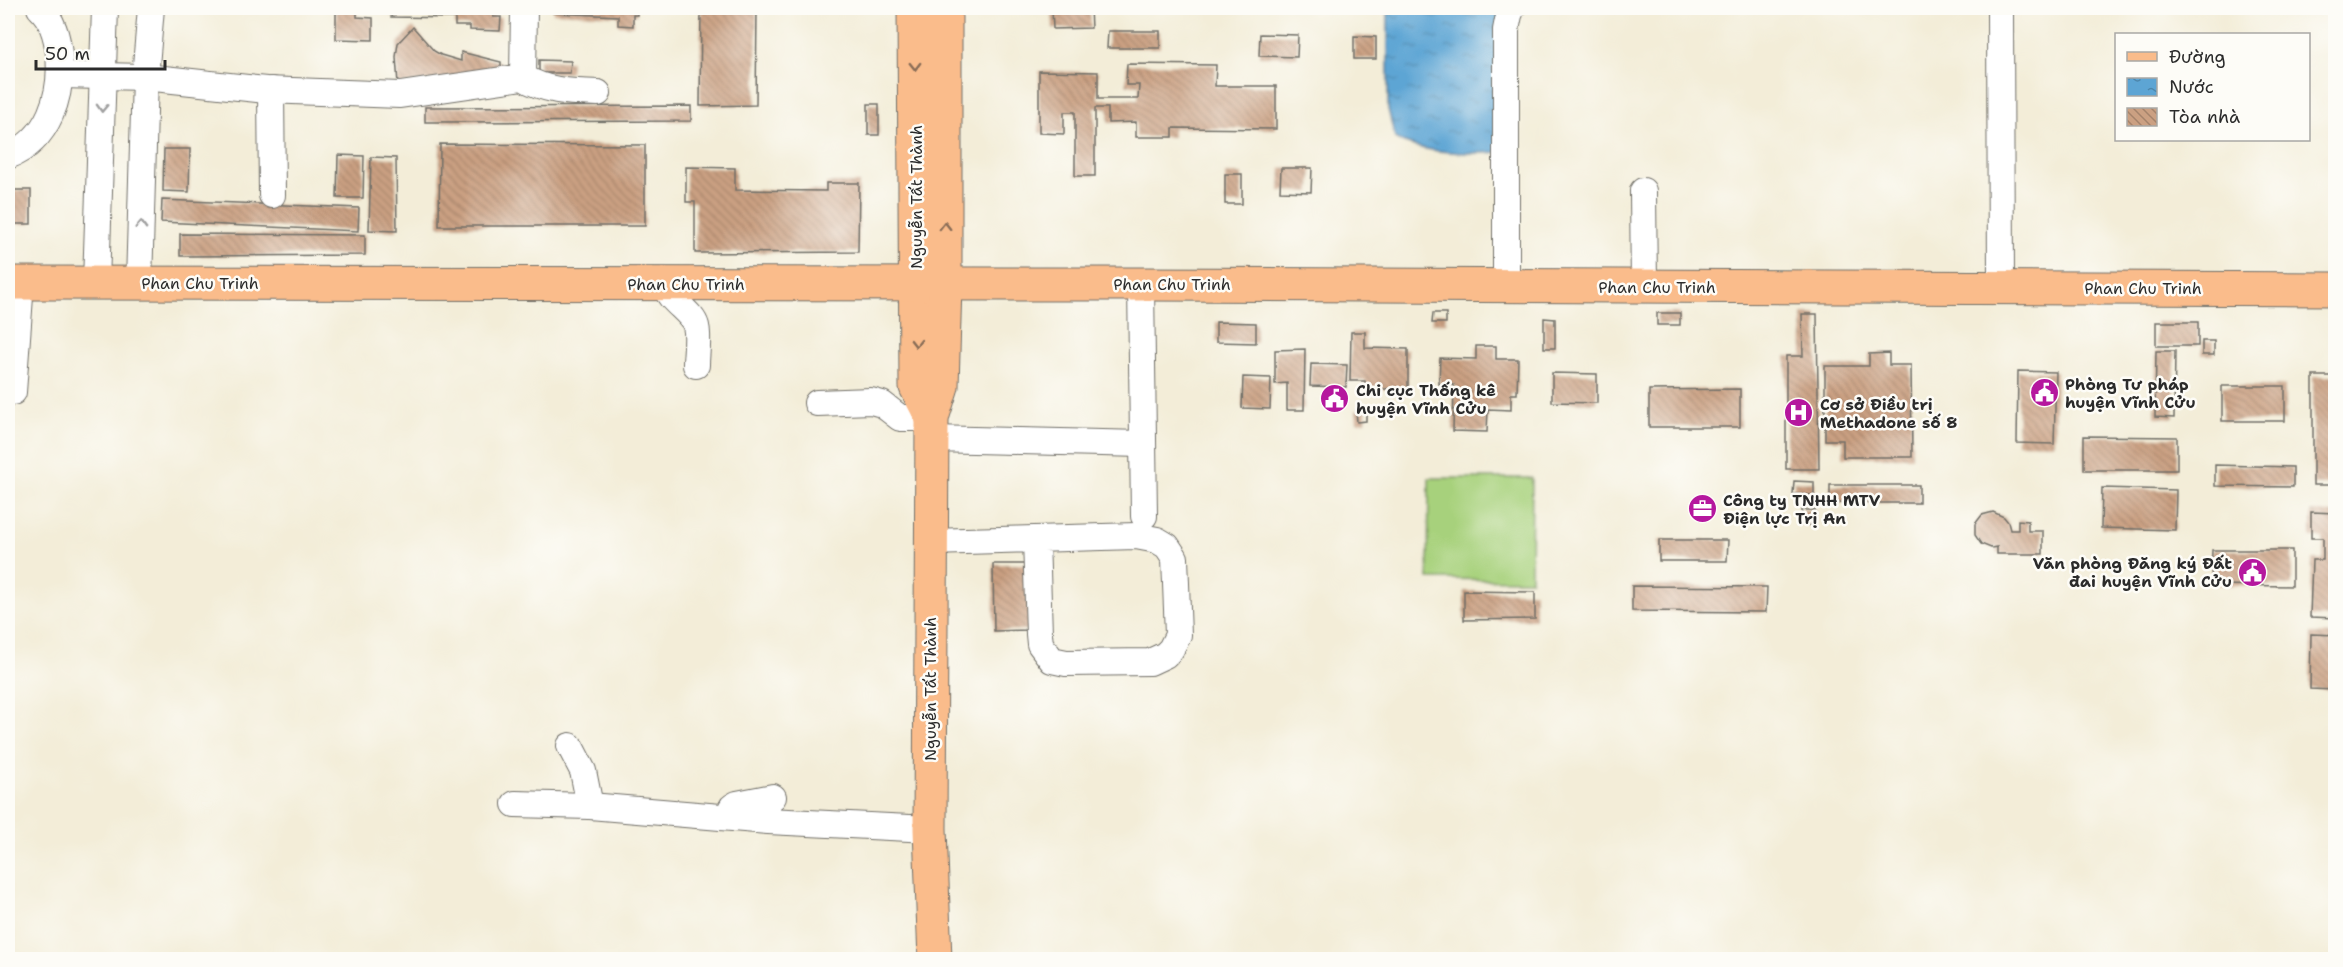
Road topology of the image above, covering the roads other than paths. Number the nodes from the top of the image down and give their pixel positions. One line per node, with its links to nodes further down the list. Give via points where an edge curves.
1 (40, 8): 9 (street, via 55,32)
2 (105, 8): 10 (street)
3 (151, 8): 12 (street)
4 (524, 8): 11 (street)
5 (914, 8): 23 (main road, Nguyễn Tất Thành, one-way to 23)
6 (945, 8): 23 (main road, Nguyễn Tất Thành, one-way to 6)
7 (1512, 8): 24 (street, via 1506,30)
8 (2000, 8): 26 (street)
9 (60, 75): 10 (street); 15 (street, via 57,101 40,133)
10 (103, 76): 12 (street); 19 (street, one-way to 19)
11 (523, 76): 13 (street, via 400,95); 14 (street, via 546,88)
12 (145, 77): 13 (street); 20 (street, one-way to 12)
13 (272, 90): 17 (street)
14 (598, 93)
15 (8, 156)
16 (1642, 191): 25 (street)
17 (272, 195)
18 (14, 283): 19 (main road, Phan Chu Trinh); 29 (street)
19 (96, 283): 20 (main road, Phan Chu Trinh)
20 (139, 283): 21 (main road, Phan Chu Trinh)
21 (663, 284): 23 (main road, Phan Chu Trinh); 28 (street, via 667,295 696,324)
22 (1140, 284): 23 (main road, Phan Chu Trinh); 24 (main road, Phan Chu Trinh); 32 (street)
23 (930, 285): 31 (main road, Nguyễn Tất Thành, via 916,387)
24 (1506, 285): 25 (main road, Phan Chu Trinh)
25 (1644, 287): 26 (main road, Phan Chu Trinh)
26 (2001, 287): 27 (main road, Phan Chu Trinh)
27 (2336, 289)
28 (696, 365)
29 (13, 392)
30 (817, 403): 31 (street, via 871,401 900,418)
31 (932, 429): 32 (street); 35 (main road, Nguyễn Tất Thành)
32 (1143, 444): 33 (street)
33 (1144, 516)
34 (1036, 539): 34 (street, via 1136,536 1167,546 1175,558 1177,575 1179,634 1171,649 1150,662 1052,660 1040,644); 35 (street)
35 (931, 542): 41 (main road, Nguyễn Tất Thành)
36 (570, 746): 39 (street, via 583,771)
37 (773, 797): 40 (street, via 737,804)
38 (515, 804): 39 (street)
39 (590, 806): 40 (street)
40 (728, 817): 41 (street)
41 (930, 829): 42 (main road, Nguyễn Tất Thành)
42 (935, 960)

